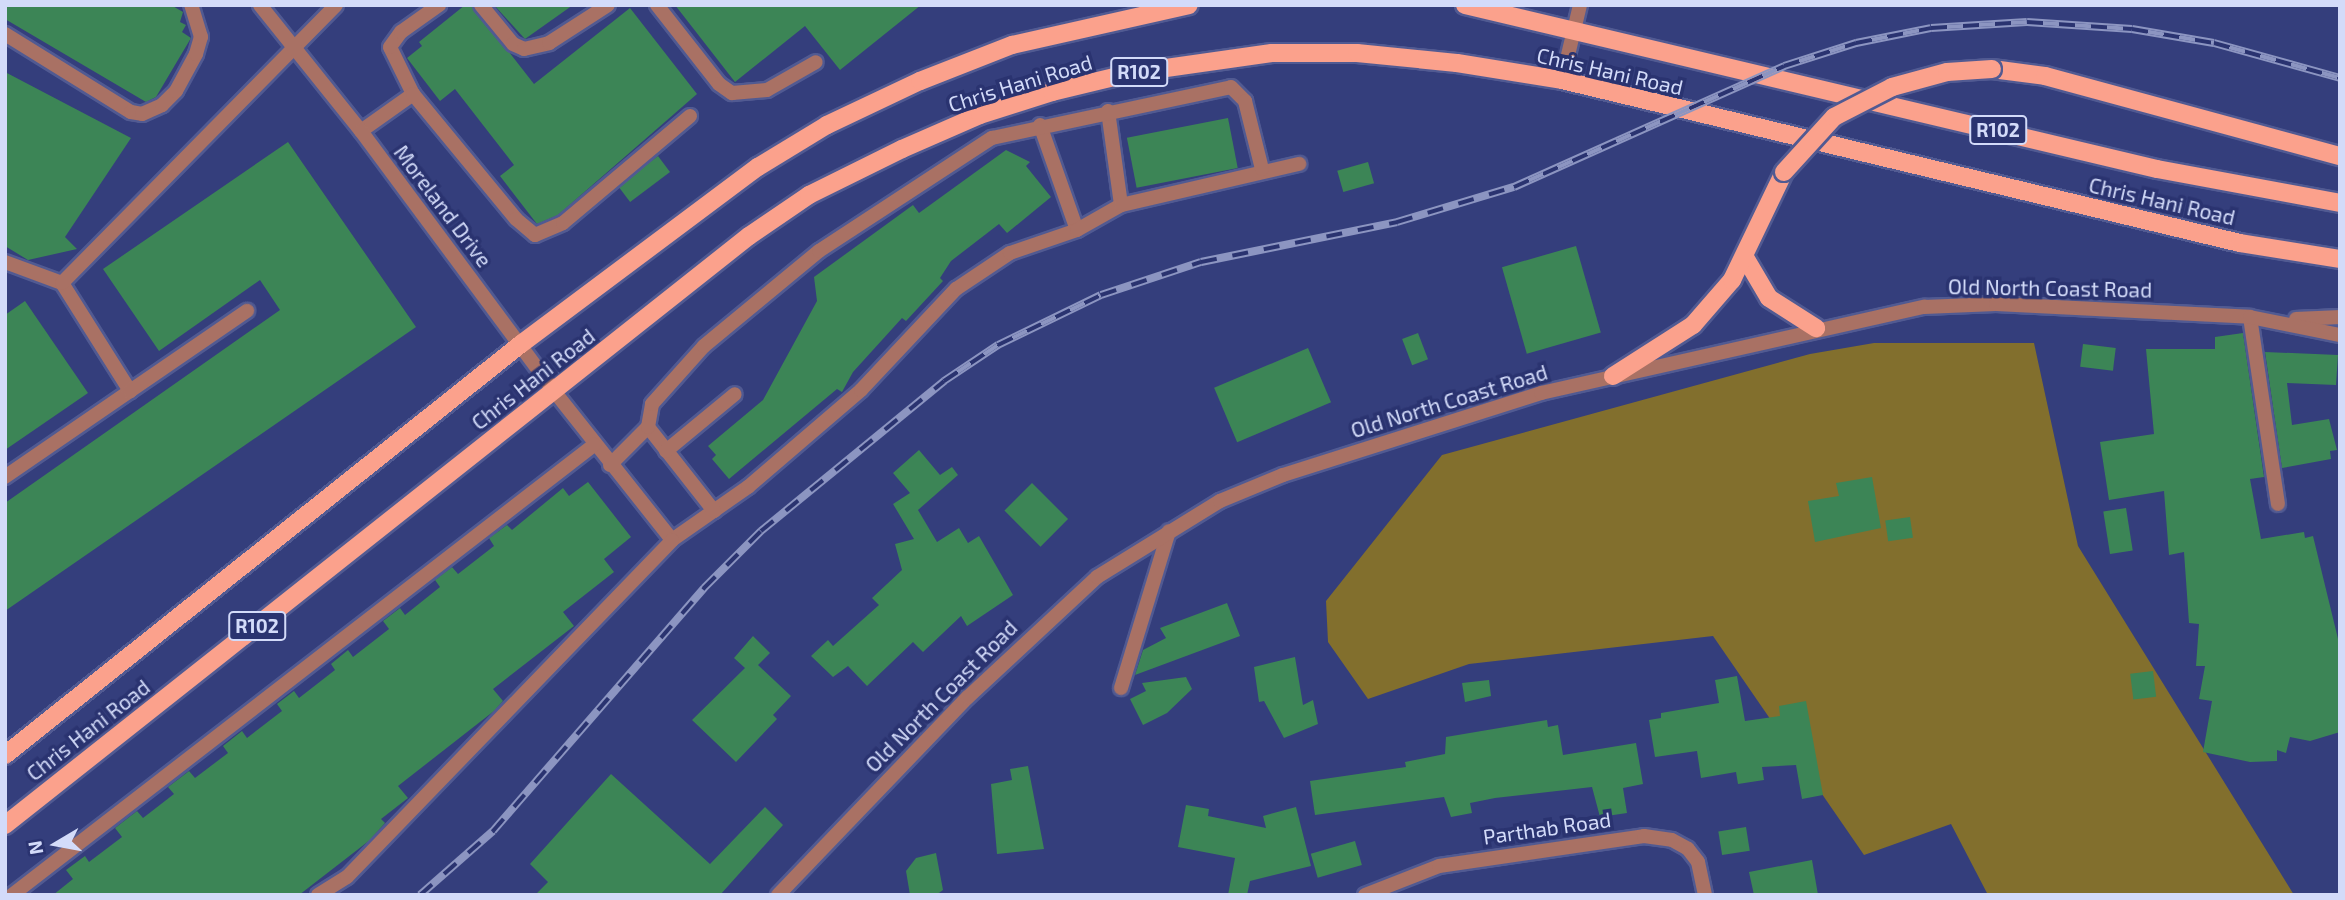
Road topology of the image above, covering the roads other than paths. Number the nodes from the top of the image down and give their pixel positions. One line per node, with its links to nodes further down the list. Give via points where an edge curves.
1 (191, 5): 13 (street, via 201,37 196,54 176,91 162,106 142,114 131,112)
2 (336, 5): 14 (street)
3 (439, 5): 17 (street, via 395,37 390,47)
4 (481, 5): 5 (street, via 513,44 524,49 549,43)
5 (608, 5)
6 (657, 5): 15 (street, via 719,85 733,93 767,90)
7 (1189, 5): 11 (main road, Chris Hani Road / R102)
8 (1468, 5): 12 (main road, Chris Hani Road / R102)
9 (1580, 5): 12 (street)
10 (265, 7): 14 (street, Moreland Drive)
11 (1136, 10): 38 (main road, Chris Hani Road / R102, via 1012,45 827,125 688,215)
12 (1574, 29): 16 (street); 25 (main road, Chris Hani Road / R102, via 2157,169)
13 (5, 34)
14 (297, 48): 21 (street, Moreland Drive); 31 (street, via 108,231)
15 (816, 62)
16 (1562, 80): 29 (main road, Chris Hani Road / R102, via 2239,243); 41 (main road, Chris Hani Road / R102, via 1457,62 1357,53 1272,53 1131,73 980,114 809,195)
17 (413, 94): 19 (street, via 516,219 535,235 563,223); 21 (street)
18 (1108, 111): 20 (street); 24 (street, via 1231,87 1245,101); 26 (street)
19 (690, 116)
20 (1040, 125): 27 (street); 43 (street, via 992,138 962,155 779,282 682,367 652,404)
21 (361, 131): 38 (street, Moreland Drive)
22 (2340, 156): 28 (main road, bridge, via 2045,76 1992,69 1947,72 1892,87 1834,117 1811,137 1784,172)
23 (1299, 164): 24 (street)
24 (1262, 169): 26 (street)
25 (2340, 202)
26 (1121, 205): 27 (street)
27 (1077, 230): 49 (street, via 1010,253 956,289 861,390)
28 (1746, 259): 36 (main road, via 1769,298); 39 (main road, via 1693,325)
29 (2340, 259)
30 (5, 262): 31 (street)
31 (62, 283): 40 (street)
32 (247, 311): 40 (street)
33 (2249, 317): 35 (street, Old North Coast Road); 36 (street, Old North Coast Road, via 1996,304 1924,307); 48 (street)
34 (2340, 317): 35 (street, Old North Coast Road)
35 (2284, 320): 37 (street, Old North Coast Road)
36 (1816, 328): 39 (street, Old North Coast Road)
37 (2340, 335)
38 (521, 344): 41 (street, Moreland Drive); 53 (main road, Chris Hani Road / R102)
39 (1613, 376): 50 (street, Old North Coast Road, via 1471,413 1283,475 1220,501)
40 (130, 391): 47 (street)
41 (554, 391): 44 (street, Moreland Drive); 54 (main road, Chris Hani Road / R102)
42 (735, 394): 45 (street)
43 (648, 427): 45 (street); 46 (street)
44 (594, 445): 46 (street, Moreland Drive); 55 (street)
45 (666, 451): 49 (street)
46 (610, 465): 51 (street, Moreland Drive)
47 (5, 477)
48 (2278, 504)
49 (714, 511): 51 (street)
50 (1169, 531): 52 (street); 57 (street, Old North Coast Road, via 1097,577 1039,627)
51 (672, 540): 56 (street, via 386,838 347,877)
52 (1121, 688)
53 (5, 755)
54 (5, 825)
55 (12, 895)
56 (318, 895)
57 (778, 895)
58 (1365, 895): 59 (street, Parthab Road, via 1439,866 1644,836 1672,840 1688,849 1698,862)
59 (1705, 895)

